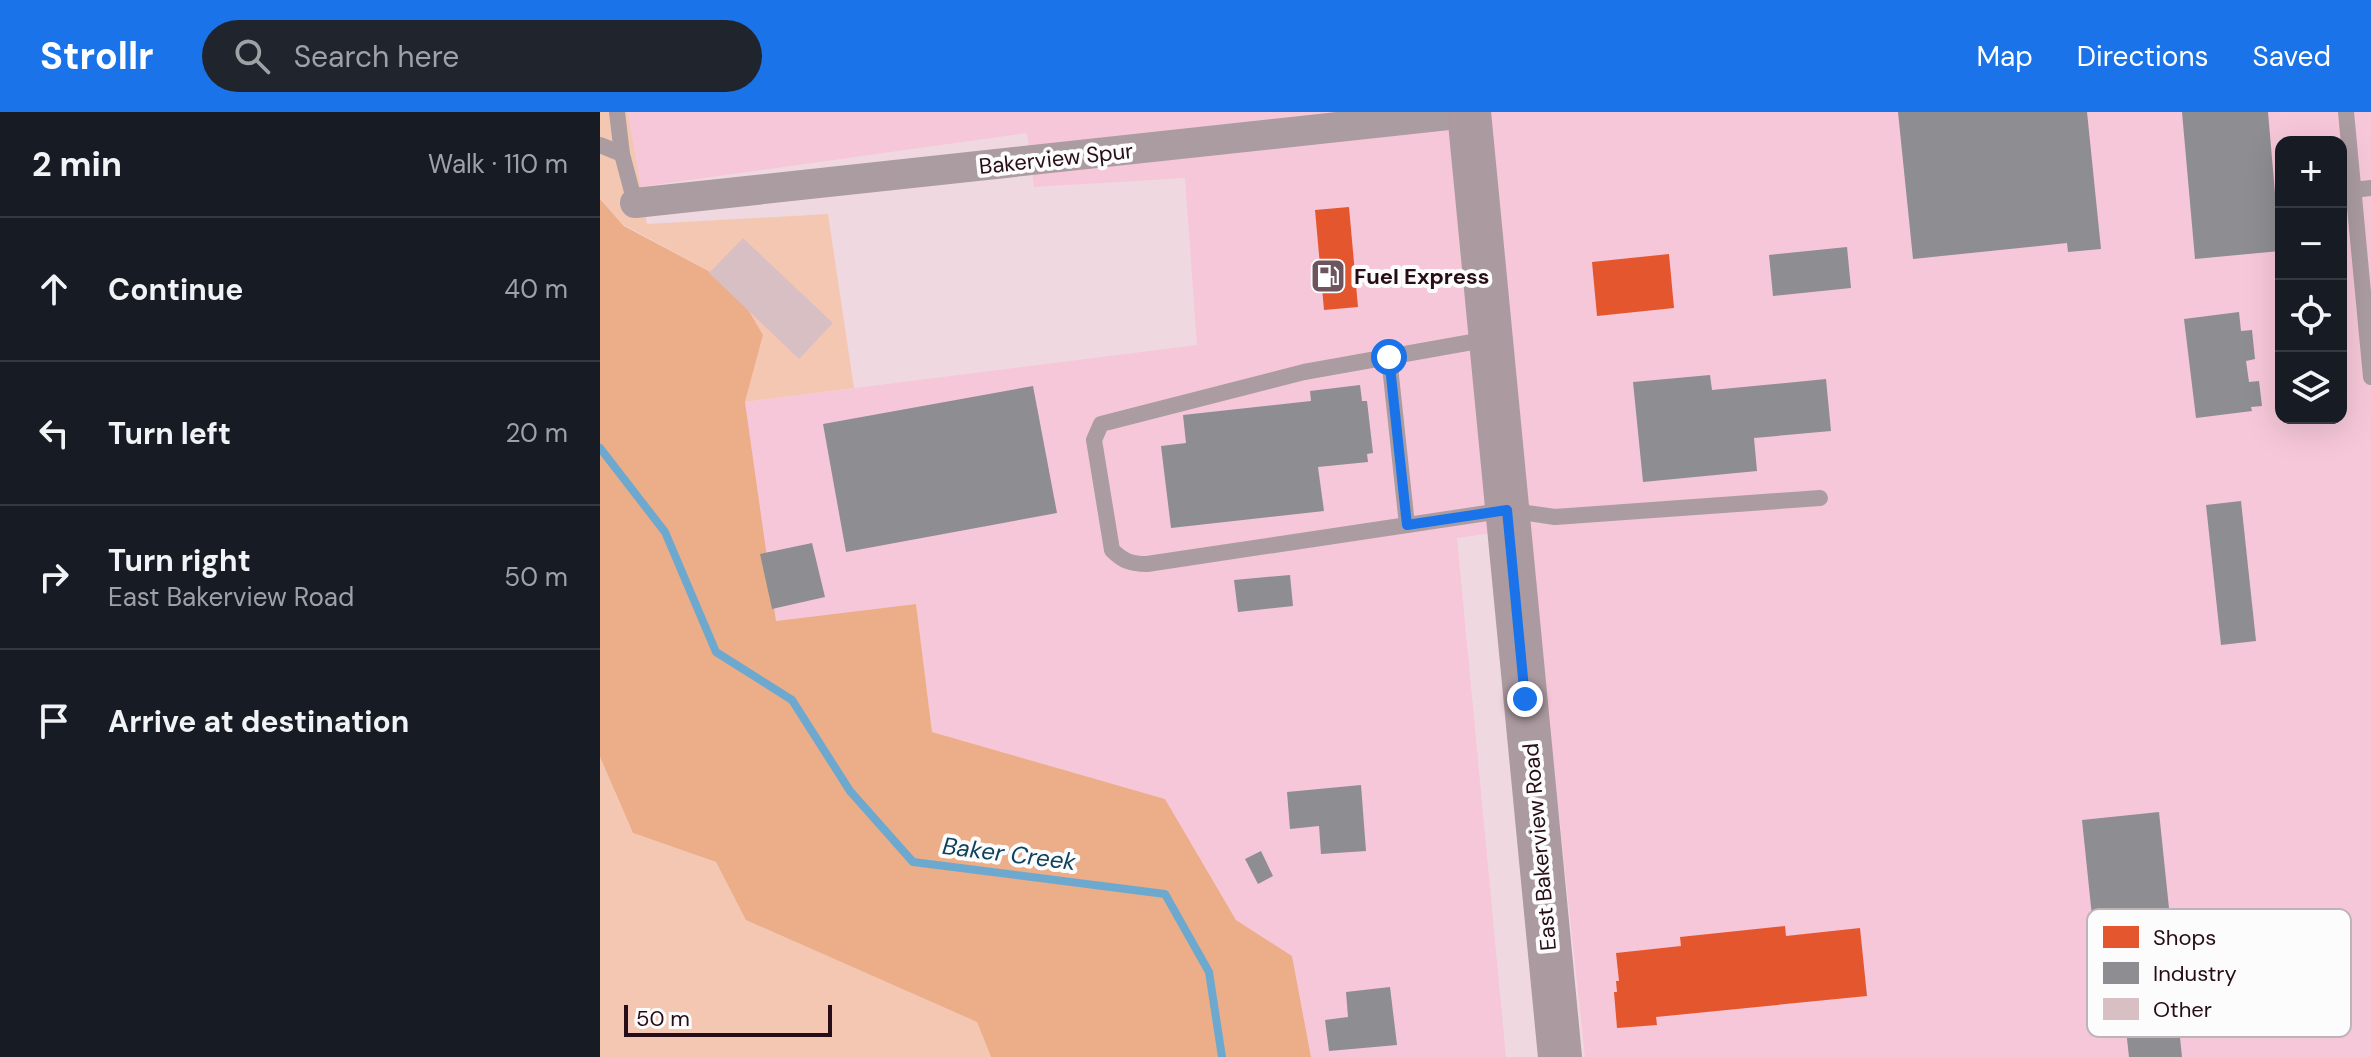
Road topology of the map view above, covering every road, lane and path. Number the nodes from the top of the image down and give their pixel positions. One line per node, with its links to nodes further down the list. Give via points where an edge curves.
1 (617, 112): 6 (lane)
2 (1469, 112): 3 (street, Bakerview Spur); 9 (street, Bakerview Spur); 10 (main road, East Bakerview Road)
3 (1476, 112)
4 (2346, 112): 8 (lane)
5 (600, 145): 6 (lane)
6 (622, 154): 9 (lane)
7 (2371, 188): 8 (lane)
8 (2353, 190): 12 (lane)
9 (635, 203)
10 (1491, 339): 11 (lane); 14 (main road, East Bakerview Road)
11 (1389, 357): 15 (lane); 15 (lane, via 1304,372 1101,424 1094,440 1112,550 1133,564)
12 (2371, 377)
13 (1820, 498): 14 (lane, via 1555,517)
14 (1507, 510): 15 (lane); 16 (main road, East Bakerview Road)
15 (1407, 525)
16 (1560, 1057)

